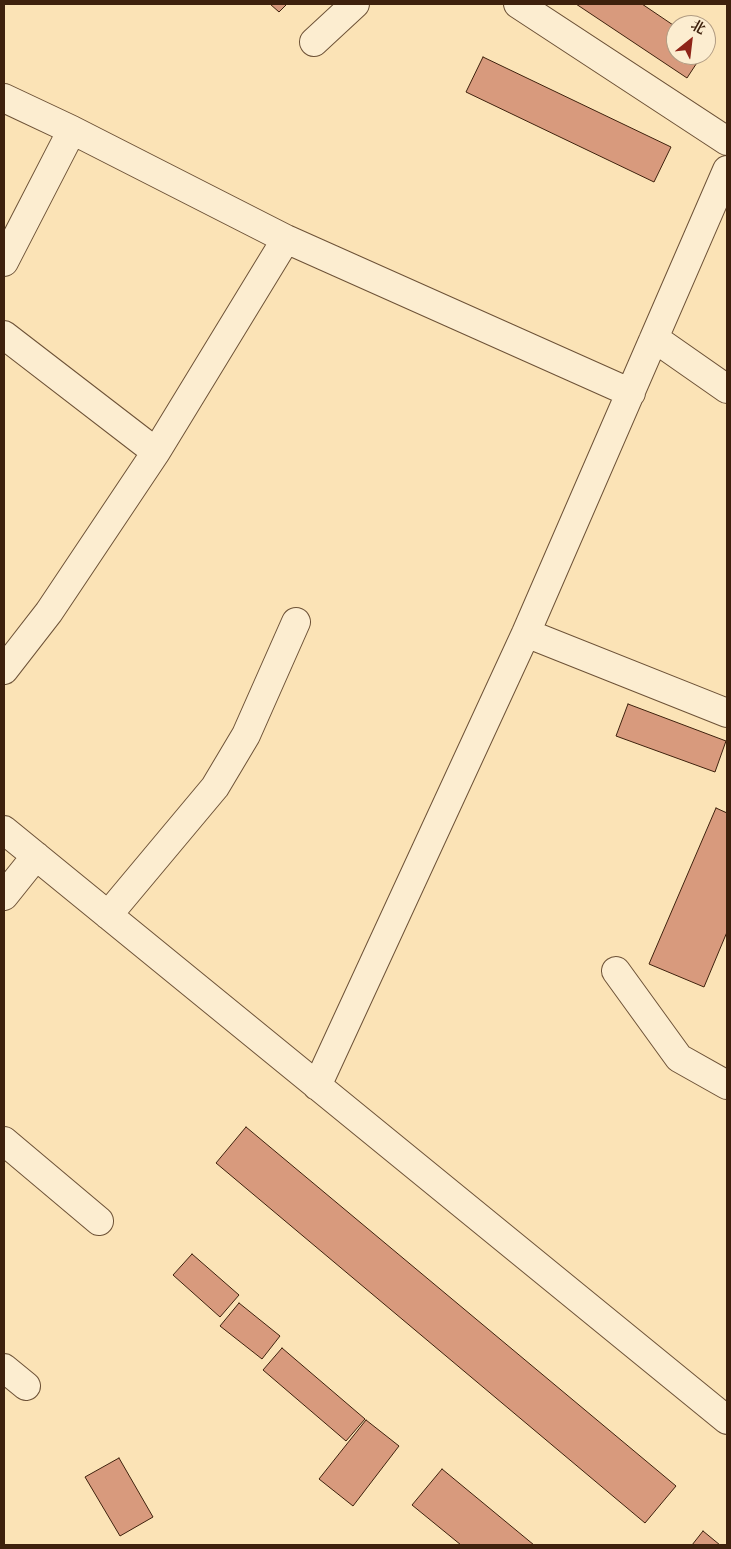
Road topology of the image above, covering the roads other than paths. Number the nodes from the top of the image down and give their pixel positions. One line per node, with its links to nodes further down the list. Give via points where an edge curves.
1 (355, 4): 3 (street)
2 (518, 4): 6 (street)
3 (314, 42)
4 (4, 98): 5 (street)
5 (72, 130): 8 (street); 9 (street)
6 (727, 141)
7 (727, 170): 11 (street)
8 (286, 239): 13 (street); 14 (street)
9 (4, 262)
10 (4, 335): 14 (street)
11 (654, 338): 12 (street); 13 (street)
12 (727, 389)
13 (631, 392): 16 (street)
14 (156, 452): 17 (street, via 49,612)
15 (296, 622): 22 (street, via 246,735 215,787)
16 (526, 633): 18 (street); 25 (street)
17 (4, 670)
18 (727, 713)
19 (4, 830): 20 (street)
20 (36, 856): 21 (street); 22 (street)
21 (4, 896)
22 (108, 915): 25 (street)
23 (616, 971): 24 (street, via 679,1058)
24 (727, 1085)
25 (317, 1086): 30 (street)
26 (4, 1141): 27 (street)
27 (99, 1220)
28 (4, 1368): 29 (street)
29 (26, 1386)
30 (727, 1420)

